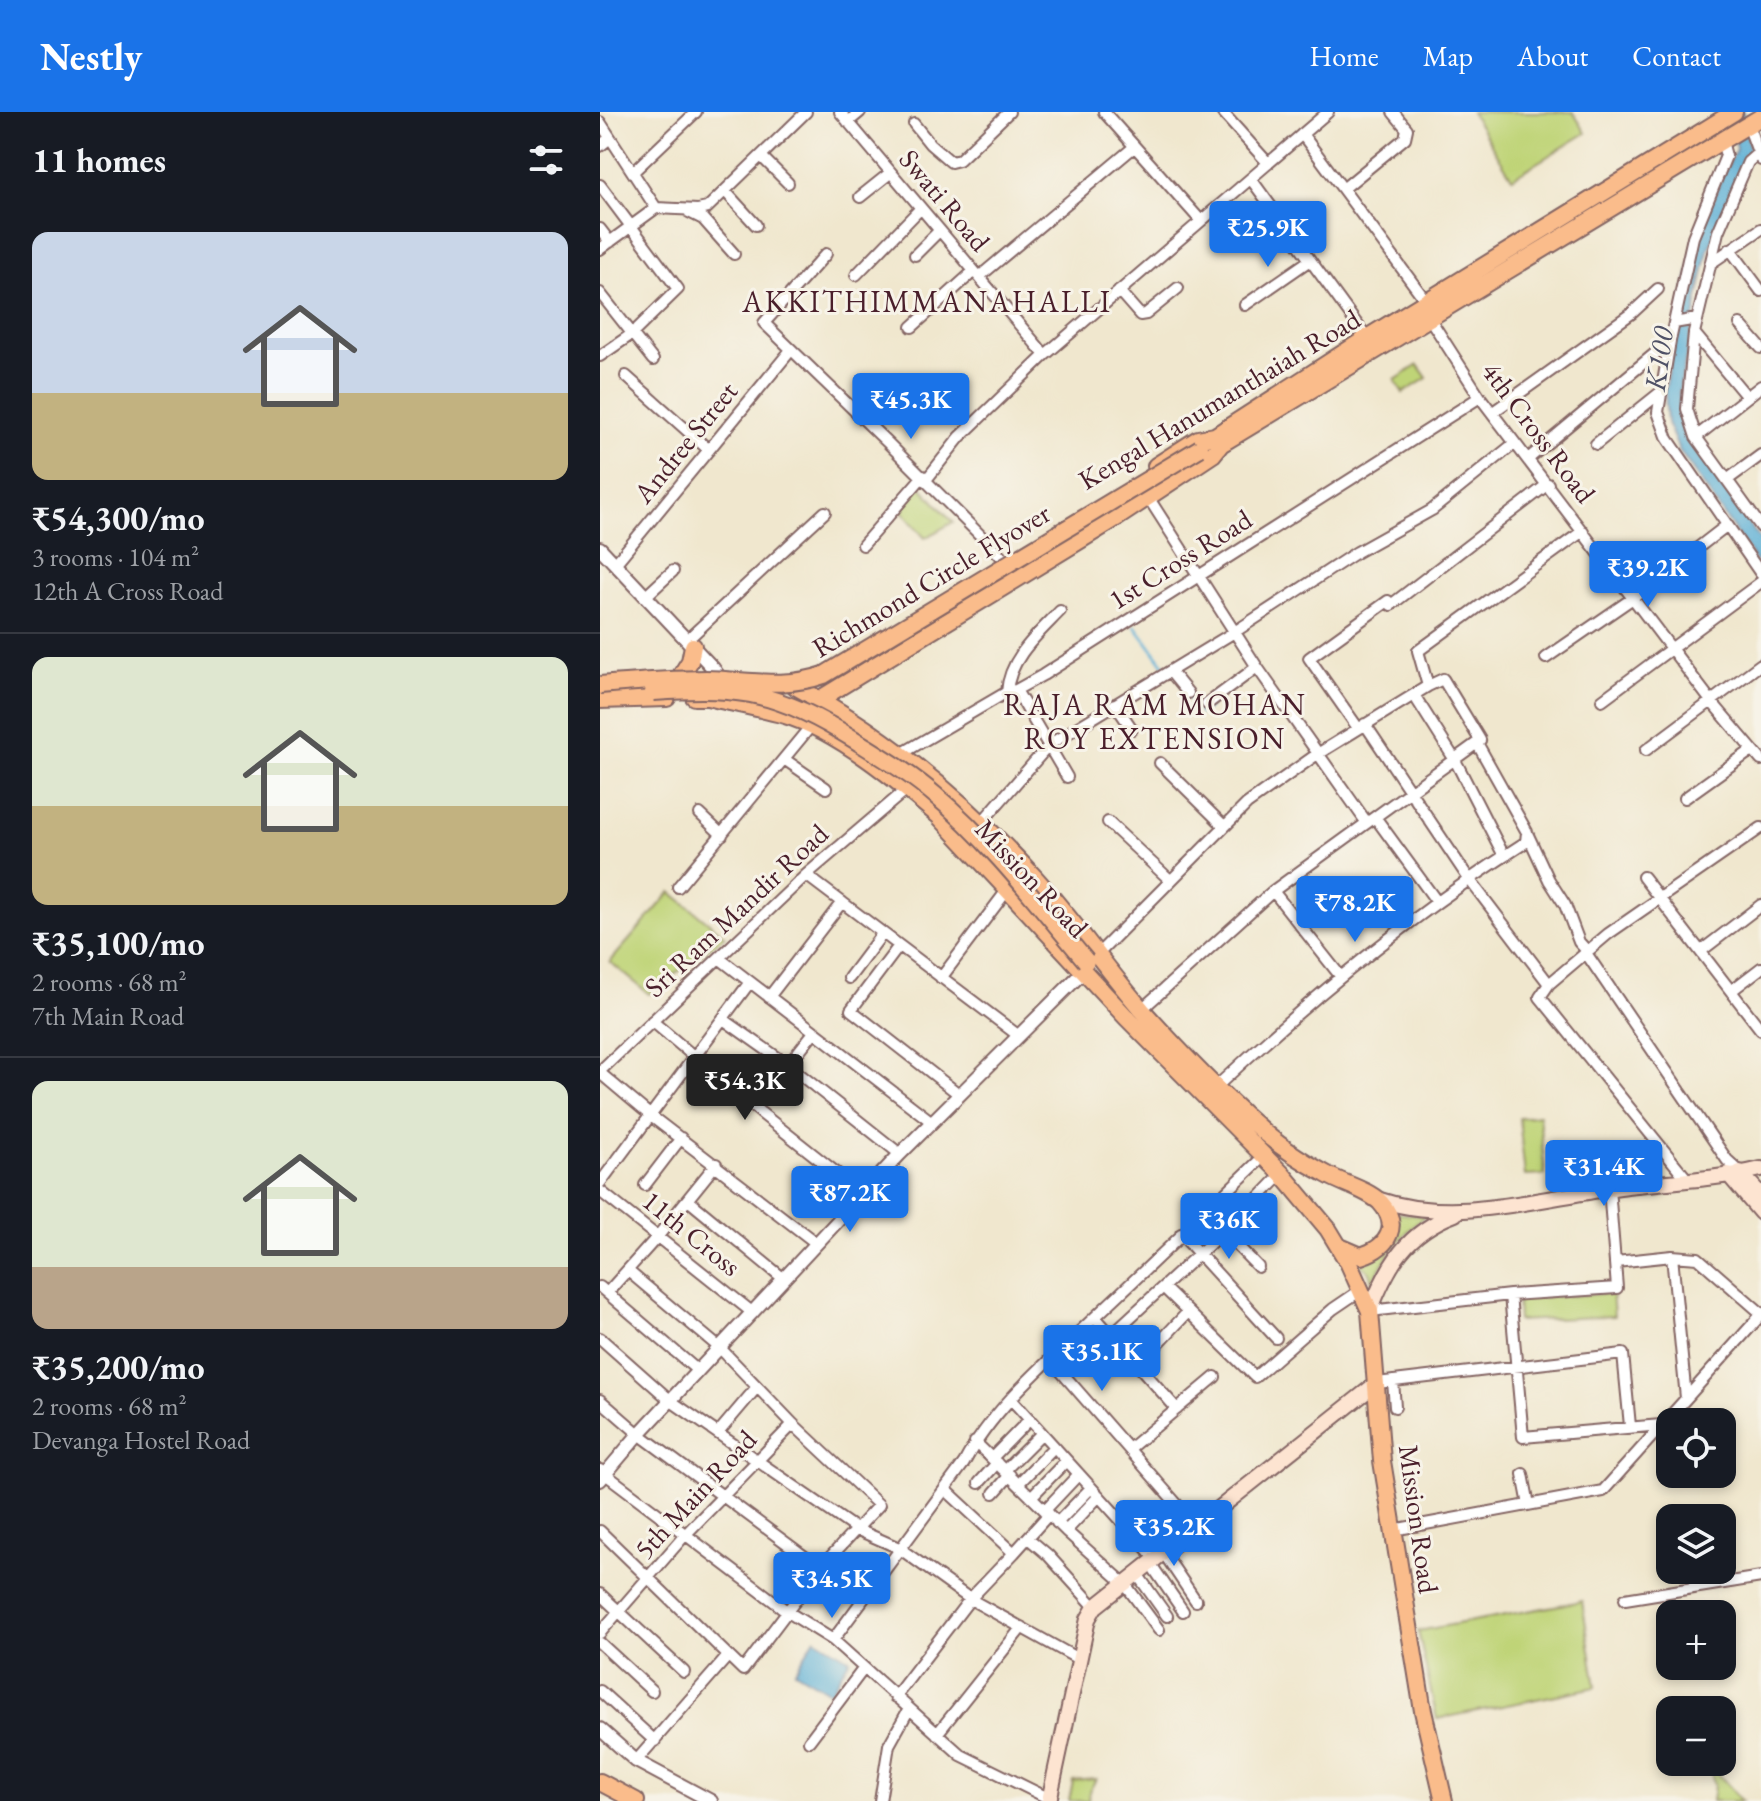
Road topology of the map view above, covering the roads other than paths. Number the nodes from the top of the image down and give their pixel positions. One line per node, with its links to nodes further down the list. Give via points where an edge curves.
1 (696, 112): 22 (street)
2 (806, 112): 19 (street)
3 (840, 112): 12 (street, Swati Road)
4 (860, 112): 12 (street)
5 (1009, 112): 13 (street, via 951,162)
6 (1104, 112): 18 (street)
7 (1222, 112): 21 (street)
8 (1328, 112): 15 (street)
9 (1393, 112): 27 (street, via 1407,129 1405,138)
10 (1725, 115): 56 (main road, Kengal Hanumanthaiah Road)
11 (600, 122): 16 (street)
12 (848, 122): 23 (street, Swati Road)
13 (914, 124)
14 (1742, 129): 20 (street); 58 (main road, Kengal Hanumanthaiah Road); 60 (street, via 1693,237)
15 (1302, 134): 21 (street); 27 (street)
16 (610, 138): 17 (street); 22 (street)
17 (600, 146)
18 (1134, 147): 30 (street); 49 (street)
19 (762, 157): 25 (street); 28 (street)
20 (1759, 157): 48 (street, via 1748,162 1718,232)
21 (1268, 163): 24 (street)
22 (633, 172): 31 (street)
23 (890, 173): 29 (street); 32 (street, Swati Road)
24 (1251, 179): 34 (street); 47 (street)
25 (788, 183)
26 (600, 185): 36 (street)
27 (1343, 189): 56 (street)
28 (725, 191): 33 (street, via 707,208); 35 (street)
29 (860, 197)
30 (1185, 204): 34 (street); 40 (street)
31 (656, 208): 33 (street); 36 (street)
32 (920, 209): 39 (street, Swati Road); 50 (street)
33 (687, 210): 44 (street, via 703,219)
34 (1201, 221): 40 (street)
35 (756, 225)
36 (630, 227): 41 (street); 64 (street, via 678,289)
37 (600, 229): 41 (street)
38 (1761, 229): 43 (street)
39 (939, 231): 46 (street); 49 (street, Swati Road)
40 (1180, 238): 53 (street)
41 (610, 242): 42 (street)
42 (600, 249)
43 (1730, 249): 48 (street); 54 (street)
44 (734, 254)
45 (826, 254): 68 (street, via 764,323)
46 (915, 255)
47 (1310, 260): 57 (street); 65 (street)
48 (1711, 263): 59 (street)
49 (976, 274): 62 (street); 69 (street, Swati Road)
50 (856, 275)
51 (1178, 288): 53 (street, via 1140,315)
52 (1658, 289): 77 (street)
53 (1119, 291): 69 (street)
54 (1761, 291)
55 (600, 293): 64 (street)
56 (1426, 301): 65 (main road, Kengal Hanumanthaiah Road)
57 (1245, 305)
58 (1430, 319): 75 (street, 4th Cross Road); 79 (main road, Kengal Hanumanthaiah Road)
59 (1695, 319): 60 (street); 63 (street)
60 (1676, 323): 66 (street)
61 (1740, 324): 67 (street)
62 (912, 327)
63 (1694, 333): 76 (street); 78 (street, via 1687,409)
64 (632, 334): 70 (street); 71 (street)
65 (1367, 338): 79 (main road, Kengal Hanumanthaiah Road)
66 (1670, 341): 74 (street); 85 (street)
67 (1761, 348)
68 (791, 350): 82 (street, Andree Street); 86 (street)
69 (1045, 355): 86 (street)
70 (600, 356)
71 (653, 360)
72 (626, 376): 82 (street)
73 (1761, 386): 76 (street)
74 (1661, 392): 81 (street); 91 (street, via 1658,412 1668,439)
75 (1480, 397): 77 (street, 4th Cross Road); 99 (street, 1st Cross Road)
76 (1747, 397): 78 (street)
77 (1493, 412): 80 (street, 4th Cross Road)
78 (1696, 437): 87 (street)
79 (1218, 440): 83 (main road, Richmond Circle Flyover); 89 (main road, Kengal Hanumanthaiah Road, via 1213,454); 96 (main road, Kengal Hanumanthaiah Road, via 1198,439)
80 (1515, 443): 85 (street, 4th Cross Road); 105 (street, via 1432,510)
81 (1596, 444)
82 (709, 450): 97 (street, Andree Street)
83 (1203, 450): 114 (main road, Richmond Circle Flyover, bridge, via 824,675 772,685 697,679); 119 (main road, Richmond Circle Flyover, via 838,676 816,686)
84 (1761, 455): 87 (street)
85 (1528, 459): 88 (street, 4th Cross Road)
86 (924, 478): 94 (street); 96 (street)
87 (1727, 480): 92 (street)
88 (1548, 484): 93 (street, 4th Cross Road); 129 (street, via 1391,605 1388,601 1309,658)
89 (1148, 497): 99 (street); 122 (main road, Kengal Hanumanthaiah Road)
90 (825, 512): 106 (street)
91 (1726, 526): 100 (street); 103 (street)
92 (1761, 527)
93 (1583, 531): 103 (street, 4th Cross Road); 116 (street, via 1418,651)
94 (863, 545)
95 (600, 548): 97 (street)
96 (1004, 559): 115 (main road, Kengal Hanumanthaiah Road)
97 (615, 564): 102 (street)
98 (673, 571): 102 (street)
99 (1199, 574): 105 (street); 117 (street, 1st Cross Road)
100 (1761, 574)
101 (1761, 582): 107 (street)
102 (646, 596): 106 (street)
103 (1633, 598): 107 (street, 4th Cross Road); 108 (street)
104 (1060, 611): 117 (street, via 1028,645 1008,677)
105 (1236, 631): 110 (street); 111 (street)
106 (690, 643): 112 (street); 113 (main road, via 690,661)
107 (1673, 650): 123 (street); 124 (street, 4th Cross Road)
108 (1546, 658)
109 (1761, 664): 124 (street)
110 (1257, 667): 127 (street); 136 (street)
111 (1170, 671): 118 (street); 126 (street)
112 (719, 676): 113 (main road); 115 (main road); 125 (street)
113 (680, 677): 114 (main road)
114 (600, 683)
115 (795, 686): 122 (main road, Mission Road); 128 (main road)
116 (1428, 686): 120 (street); 131 (street, via 1443,679 1474,728)
117 (1012, 691): 132 (street); 135 (street, 1st Cross Road)
118 (1188, 693)
119 (752, 694): 121 (main road, Richmond Circle Flyover, bridge, via 709,690); 171 (main road, Richmond Circle Flyover, bridge, via 818,718 937,796)
120 (1414, 695): 129 (street); 138 (street)
121 (600, 697): 125 (main road, Mission Road, via 707,697)
122 (820, 700): 128 (main road, Kengal Hanumanthaiah Road); 135 (main road, Mission Road)
123 (1602, 700)
124 (1711, 701): 133 (street); 134 (street, 4th Cross Road)
125 (736, 704): 128 (main road, Mission Road)
126 (1115, 704): 130 (street); 132 (street)
127 (1207, 704)
128 (797, 721): 137 (street); 143 (main road, Mission Road, via 843,743)
129 (1362, 726): 136 (street); 144 (street)
130 (1132, 729)
131 (1477, 743): 138 (street); 152 (street)
132 (1050, 744): 141 (street); 148 (street)
133 (1646, 750)
134 (1752, 750): 139 (street, 4th Cross Road); 145 (street)
135 (901, 754): 148 (main road, Mission Road)
136 (1316, 755): 147 (street); 150 (street)
137 (784, 759): 142 (street); 153 (street)
138 (1455, 760): 144 (street); 154 (street)
139 (1761, 760)
140 (1160, 763): 150 (street)
141 (1067, 777)
142 (826, 788)
143 (907, 789): 155 (street, Sri Ram Mandir Road); 160 (main road, Mission Road)
144 (1409, 792): 147 (street); 157 (street)
145 (1685, 798)
146 (700, 814): 153 (street)
147 (1371, 820): 161 (street); 164 (street)
148 (982, 822): 171 (main road, Mission Road, via 1036,880)
149 (1108, 822): 158 (street)
150 (1224, 826): 158 (street)
151 (1761, 828): 162 (street)
152 (1527, 832): 154 (street, via 1526,842); 169 (street)
153 (722, 835): 159 (street)
154 (1504, 856): 157 (street)
155 (806, 875): 163 (street); 170 (street, Sri Ram Mandir Road)
156 (1643, 877): 162 (street)
157 (1469, 879): 164 (street); 177 (street)
158 (1170, 880): 171 (street)
159 (678, 887)
160 (1008, 889): 171 (main road, Mission Road); 175 (street)
161 (1273, 891): 173 (street); 181 (street)
162 (1659, 898): 168 (street); 169 (street)
163 (842, 902): 166 (street); 180 (street)
164 (1437, 902): 173 (street)
165 (1761, 905): 168 (street)
166 (882, 934): 167 (street); 174 (street)
167 (899, 946): 175 (street); 191 (street, via 851,1010)
168 (1701, 951): 179 (street)
169 (1586, 952): 177 (street); 199 (street)
170 (719, 958): 176 (street); 183 (street, Sri Ram Mandir Road)
171 (1089, 963): 178 (main road, Richmond Circle Flyover); 181 (main road, Mission Road); 186 (street)
172 (1761, 968): 179 (street)
173 (1341, 977): 190 (street)
174 (849, 978)
175 (941, 978): 186 (street)
176 (750, 982): 180 (street); 182 (street)
177 (1549, 984): 201 (street, via 1540,997)
178 (1097, 987): 196 (main road, Mission Road)
179 (1731, 991): 184 (street)
180 (769, 997): 185 (street)
181 (1142, 1009): 190 (main road, Mission Road)
182 (723, 1019): 187 (street); 188 (street)
183 (652, 1021): 187 (street); 189 (street, Sri Ram Mandir Road)
184 (1761, 1030)
185 (814, 1032): 188 (street); 193 (street)
186 (1019, 1036): 191 (street)
187 (695, 1057): 192 (street); 206 (street)
188 (788, 1065): 195 (street)
189 (600, 1072): 192 (street)
190 (1216, 1087): 208 (main road, Mission Road, via 1292,1153)
191 (960, 1095): 193 (street)
192 (651, 1116): 194 (street); 202 (street)
193 (932, 1122): 195 (street)
194 (681, 1138): 197 (street); 203 (street)
195 (900, 1154): 206 (street)
196 (1264, 1156): 200 (main road, Mission Road); 213 (street)
197 (716, 1164): 209 (street); 215 (street)
198 (1761, 1169): 199 (main road)
199 (1734, 1173): 201 (main road); 207 (main road); 211 (main road)
200 (1282, 1174): 212 (street); 216 (main road, Mission Road)
201 (1686, 1178): 204 (main road)
202 (600, 1183)
203 (645, 1185)
204 (1609, 1188): 210 (main road); 219 (street)
205 (600, 1191): 214 (street, 11th Cross)
206 (863, 1194): 215 (street)
207 (1761, 1195)
208 (1377, 1199): 210 (main road, via 1398,1207); 216 (main road, via 1392,1218 1382,1245 1361,1256)
209 (688, 1200): 214 (street); 222 (street)
210 (1463, 1211): 227 (main road, via 1414,1237 1384,1276)
211 (1761, 1213)
212 (1223, 1231): 217 (street); 220 (street)
213 (1181, 1234): 217 (street); 231 (street)
214 (658, 1236): 221 (street); 228 (street, 11th Cross)
215 (816, 1243): 222 (street)
216 (1340, 1247): 225 (main road, Mission Road)
217 (1198, 1252): 223 (street); 234 (street)
218 (1672, 1256): 219 (street); 230 (street, via 1698,1258); 243 (street)
219 (1616, 1262): 226 (street, via 1617,1288)
220 (1258, 1267)
221 (628, 1271): 224 (street); 235 (street)
222 (784, 1279): 228 (street)
223 (1163, 1287): 229 (street); 232 (street)
224 (604, 1290): 239 (street)
225 (1361, 1290): 227 (main road, Mission Road); 229 (street, via 1255,1377)
226 (1510, 1295): 227 (street); 238 (street)
227 (1370, 1311): 241 (main road, Mission Road)
228 (753, 1313): 235 (street)
229 (1187, 1313): 237 (street)
230 (1761, 1314): 243 (street)
231 (1095, 1317): 232 (street); 236 (street)
232 (1111, 1335): 237 (street)
233 (600, 1338): 246 (street)
234 (1276, 1338)
235 (721, 1349): 239 (street); 242 (street)
236 (1050, 1359): 245 (street); 260 (street)
237 (1138, 1365): 249 (street)
238 (1518, 1367): 241 (street); 253 (street, via 1523,1437); 253 (street, via 1623,1354)
239 (698, 1371): 246 (street)
240 (1215, 1377): 249 (street)
241 (1385, 1382): 247 (street); 276 (main road); 279 (main road, Mission Road, via 1382,1461)
242 (757, 1387): 251 (street); 255 (street)
243 (1686, 1398): 248 (street)
244 (600, 1400): 256 (street)
245 (1012, 1400): 250 (street); 258 (street)
246 (671, 1401): 255 (street); 256 (street)
247 (1395, 1407)
248 (1677, 1408)
249 (1177, 1409): 260 (street)
250 (1029, 1420): 257 (street); 263 (street)
251 (793, 1424): 262 (street, 5th Main Road); 278 (street, via 879,1505)
252 (1656, 1425): 253 (street)
253 (1630, 1426)
254 (1656, 1431): 274 (street, via 1603,1491)
255 (718, 1433): 262 (street)
256 (639, 1434): 266 (street); 272 (street)
257 (1041, 1434): 259 (street); 263 (street)
258 (975, 1442): 263 (street); 269 (street)
259 (1054, 1447): 261 (street); 268 (street)
260 (1129, 1449): 276 (street)
261 (1066, 1461): 264 (street); 273 (street)
262 (757, 1462): 272 (street, 5th Main Road); 278 (street)
263 (1001, 1466): 267 (street); 268 (street); 271 (street)
264 (1079, 1474): 270 (street); 275 (street)
265 (1523, 1474): 274 (street)
266 (602, 1475): 281 (street)
267 (979, 1483)
268 (1018, 1484): 273 (street)
269 (945, 1489): 283 (street); 284 (street)
270 (1095, 1492): 277 (street); 285 (street)
271 (994, 1493)
272 (724, 1497): 281 (street, 5th Main Road); 286 (street)
273 (1031, 1497): 275 (street)
274 (1529, 1505): 279 (street)
275 (1047, 1512): 277 (street); 282 (street)
276 (1196, 1526): 285 (main road)
277 (1061, 1527): 289 (street)
278 (856, 1529): 283 (street); 286 (street)
279 (1393, 1530): 322 (main road, Mission Road)
280 (600, 1531): 288 (street)
281 (685, 1535): 288 (street, 5th Main Road); 296 (street)
282 (1028, 1538): 284 (street); 294 (street)
283 (899, 1548): 291 (street); 302 (street)
284 (1014, 1553): 291 (street)
285 (1156, 1558): 289 (main road); 293 (street); 295 (street)
286 (820, 1568): 296 (street)
287 (1761, 1577): 292 (street)
288 (649, 1579): 297 (street, 5th Main Road); 304 (street)
289 (1131, 1579): 294 (main road); 298 (street); 300 (street)
290 (600, 1594): 297 (street)
291 (970, 1599): 299 (street); 310 (street)
292 (1625, 1599)
293 (1196, 1601)
294 (1095, 1607): 305 (main road)
295 (1183, 1611)
296 (788, 1612): 302 (street); 304 (street, via 743,1670)
297 (619, 1613): 301 (street, 5th Main Road); 307 (street)
298 (1167, 1616)
299 (1022, 1627): 305 (street); 313 (street)
300 (1159, 1630)
301 (600, 1633)
302 (833, 1640): 306 (street)
303 (600, 1643): 309 (street)
304 (728, 1656): 314 (street)
305 (1080, 1660): 318 (main road)
306 (864, 1668): 310 (street); 315 (street)
307 (684, 1672)
308 (600, 1691): 314 (street)
309 (652, 1691)
310 (895, 1697): 311 (street)
311 (909, 1709): 313 (street); 321 (street, via 889,1745)
312 (600, 1729): 316 (street)
313 (937, 1734): 318 (street, via 961,1755)
314 (655, 1741): 316 (street)
315 (809, 1741)
316 (636, 1761): 320 (street)
317 (600, 1782): 319 (main road)
318 (1050, 1800)
319 (636, 1801)
320 (711, 1801)
321 (880, 1801)
322 (1444, 1801)

